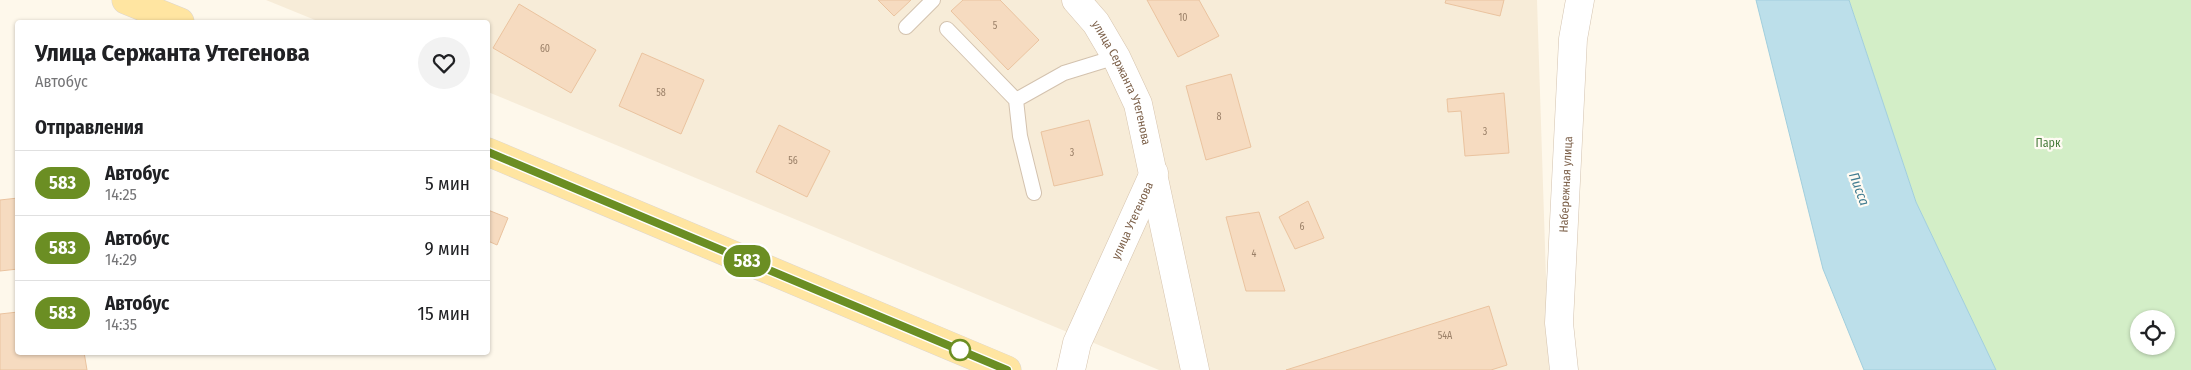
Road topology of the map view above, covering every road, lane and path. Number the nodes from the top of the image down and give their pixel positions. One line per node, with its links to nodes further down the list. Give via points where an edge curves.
1 (126, 0): 5 (main road)
2 (933, 0): 6 (lane)
3 (1076, 0): 8 (main road, улица Сержанта Утегенова, via 1096,24)
4 (1580, 0): 16 (main road, Набережная улица, via 1573,39 1560,313)
5 (175, 20)
6 (906, 27)
7 (947, 29): 9 (lane)
8 (1116, 57): 9 (lane, via 1064,73); 11 (main road, улица Сержанта Утегенова, via 1138,104)
9 (1016, 100): 12 (lane, via 1020,136)
10 (490, 153): 13 (main road)
11 (1154, 174): 14 (main road, улица Утегенова, via 1077,343); 15 (main road, улица Утегенова)
12 (1034, 193)
13 (1007, 370)
14 (1071, 370)
15 (1195, 370)
16 (1564, 370)

